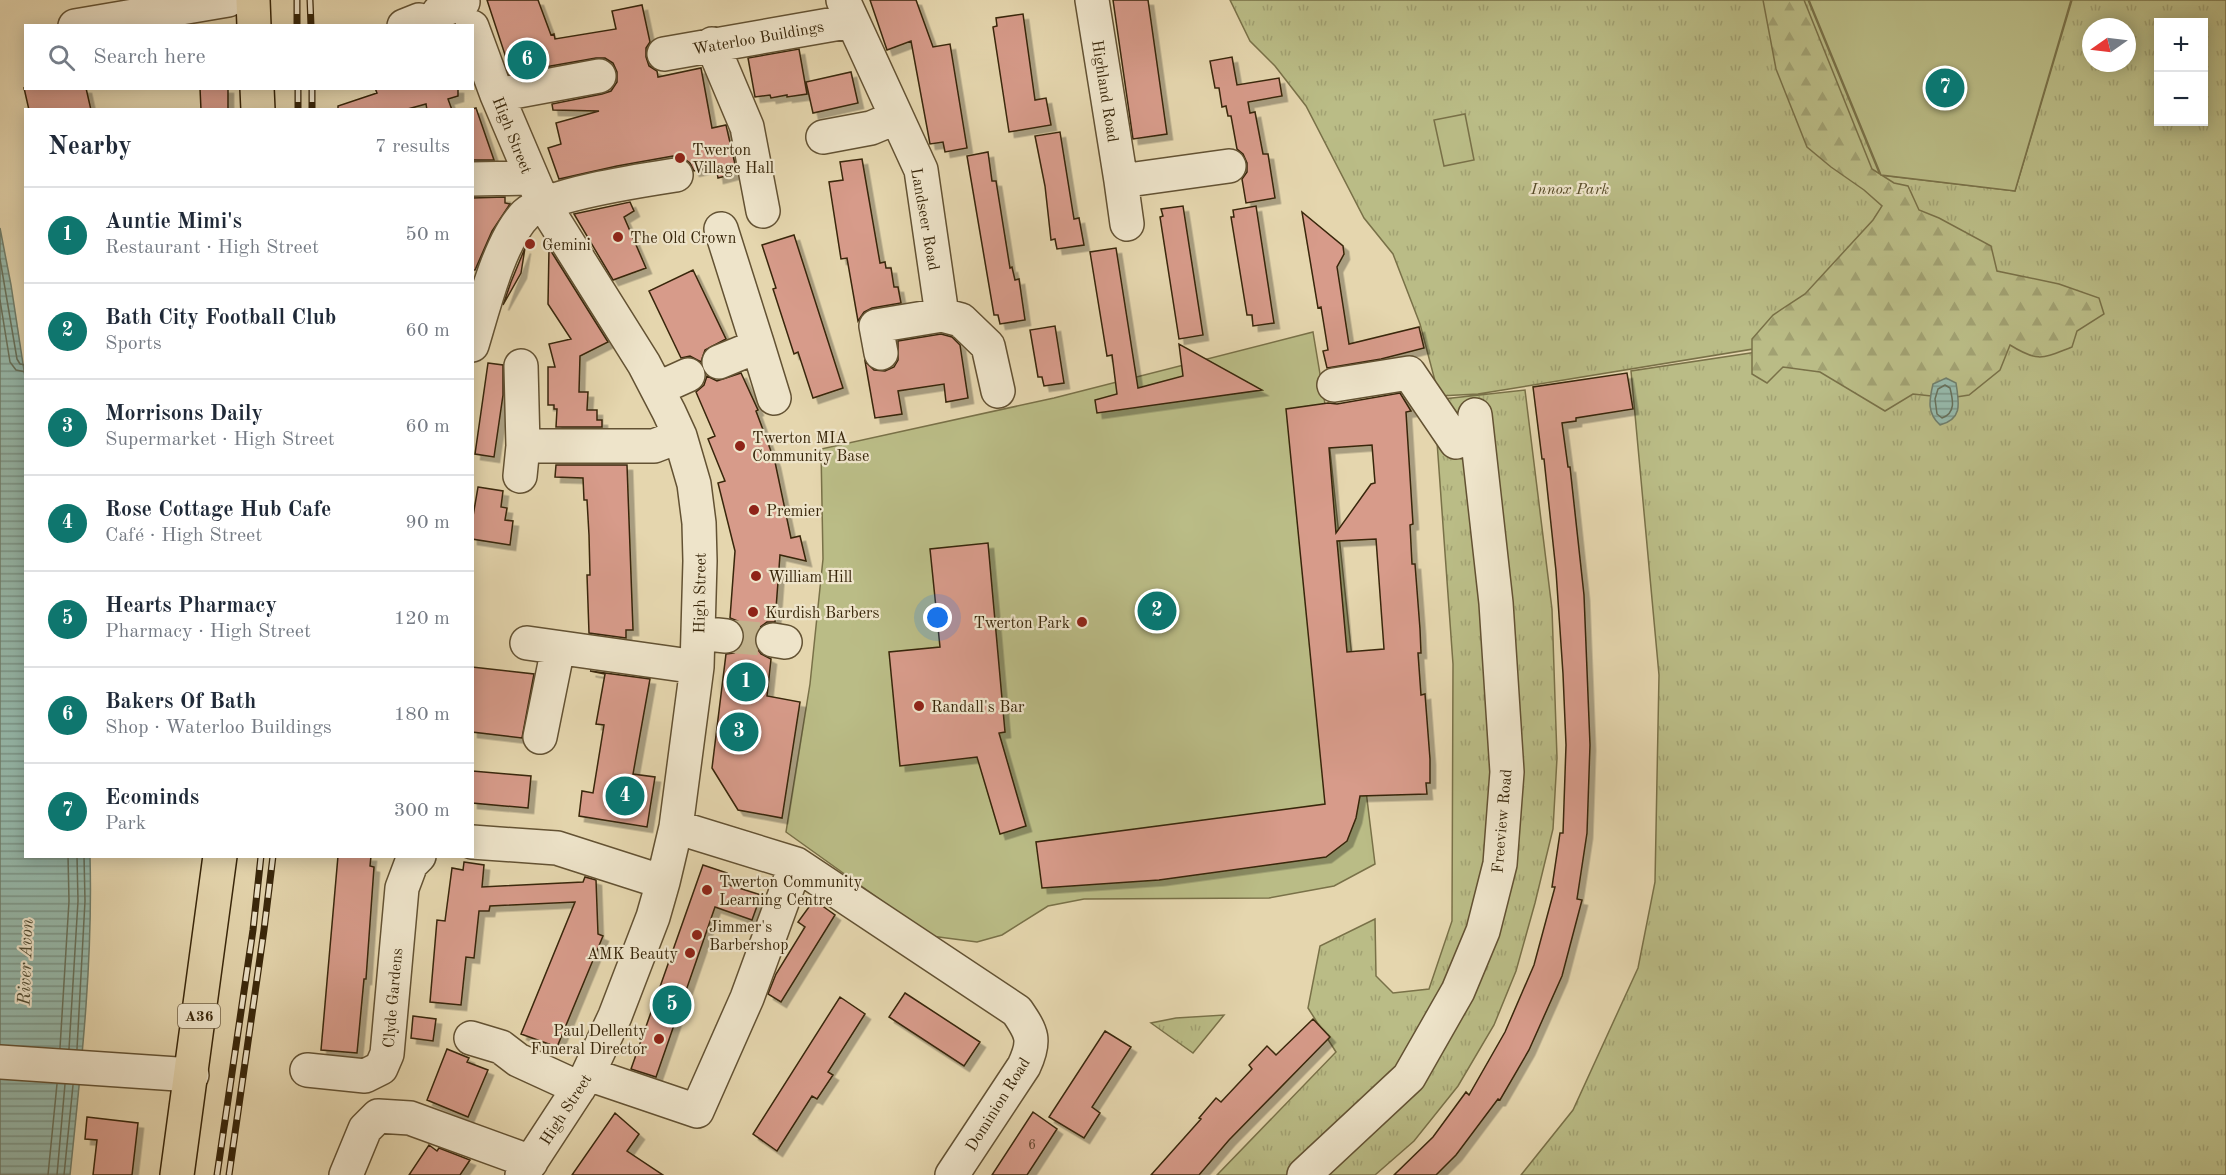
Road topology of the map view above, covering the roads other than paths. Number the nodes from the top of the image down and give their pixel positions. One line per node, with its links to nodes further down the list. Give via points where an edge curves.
1 (228, 0): 5 (street)
2 (253, 0): 6 (highway)
3 (1092, 0): 19 (street, Highland Road)
4 (848, 10): 7 (street, Waterloo Buildings); 14 (street, Landseer Road)
5 (87, 24)
6 (254, 24)
7 (712, 44): 8 (street, Waterloo Buildings); 21 (street, via 747,127)
8 (664, 54)
9 (474, 59): 12 (street, High Street)
10 (599, 76): 12 (street)
11 (257, 90): 13 (highway)
12 (496, 95): 20 (street, High Street)
13 (258, 108)
14 (895, 118): 15 (street, via 871,128); 24 (street, Landseer Road, via 921,170)
15 (823, 137)
16 (1229, 166): 19 (street)
17 (676, 175): 20 (street)
18 (474, 179): 20 (street)
19 (1121, 181): 22 (street, Highland Road)
20 (537, 191): 25 (street, via 494,273); 32 (street, High Street)
21 (763, 211)
22 (1127, 224)
23 (721, 229): 26 (street)
24 (942, 315): 27 (street, via 876,326); 33 (street, via 961,320 988,346)
25 (474, 338)
26 (758, 346): 28 (street); 34 (street)
27 (881, 353)
28 (719, 362)
29 (521, 366): 35 (street, via 522,461 654,446)
30 (688, 375): 32 (street)
31 (1334, 385): 53 (street, Freeview Road, via 1409,373 1464,435 1496,603 1507,772 1500,864 1483,932 1462,981 1409,1077)
32 (657, 389): 35 (street, High Street)
33 (998, 391)
34 (774, 398)
35 (680, 436): 36 (street, High Street, via 694,484 712,635)
36 (697, 667): 37 (street, via 543,646); 38 (street, High Street)
37 (540, 737)
38 (675, 827): 42 (street); 43 (street, High Street)
39 (474, 842): 43 (street, via 557,848)
40 (220, 858): 47 (highway, A36)
41 (417, 858): 46 (street, Clyde Gardens, via 402,888 387,1054 381,1068 364,1076)
42 (796, 864): 48 (street, via 747,998 697,1112); 52 (street, Dominion Road, via 1017,1011 1030,1030 1031,1047 1024,1066)
43 (663, 882): 48 (street, High Street, via 615,1016)
44 (471, 1038): 48 (street)
45 (0, 1062): 47 (street)
46 (307, 1071)
47 (192, 1075): 50 (highway, A36)
48 (584, 1081): 49 (street, High Street)
49 (526, 1168): 51 (street, via 410,1118 378,1116 365,1129)
50 (177, 1175)
51 (346, 1175)
52 (952, 1175)
53 (1304, 1175)

